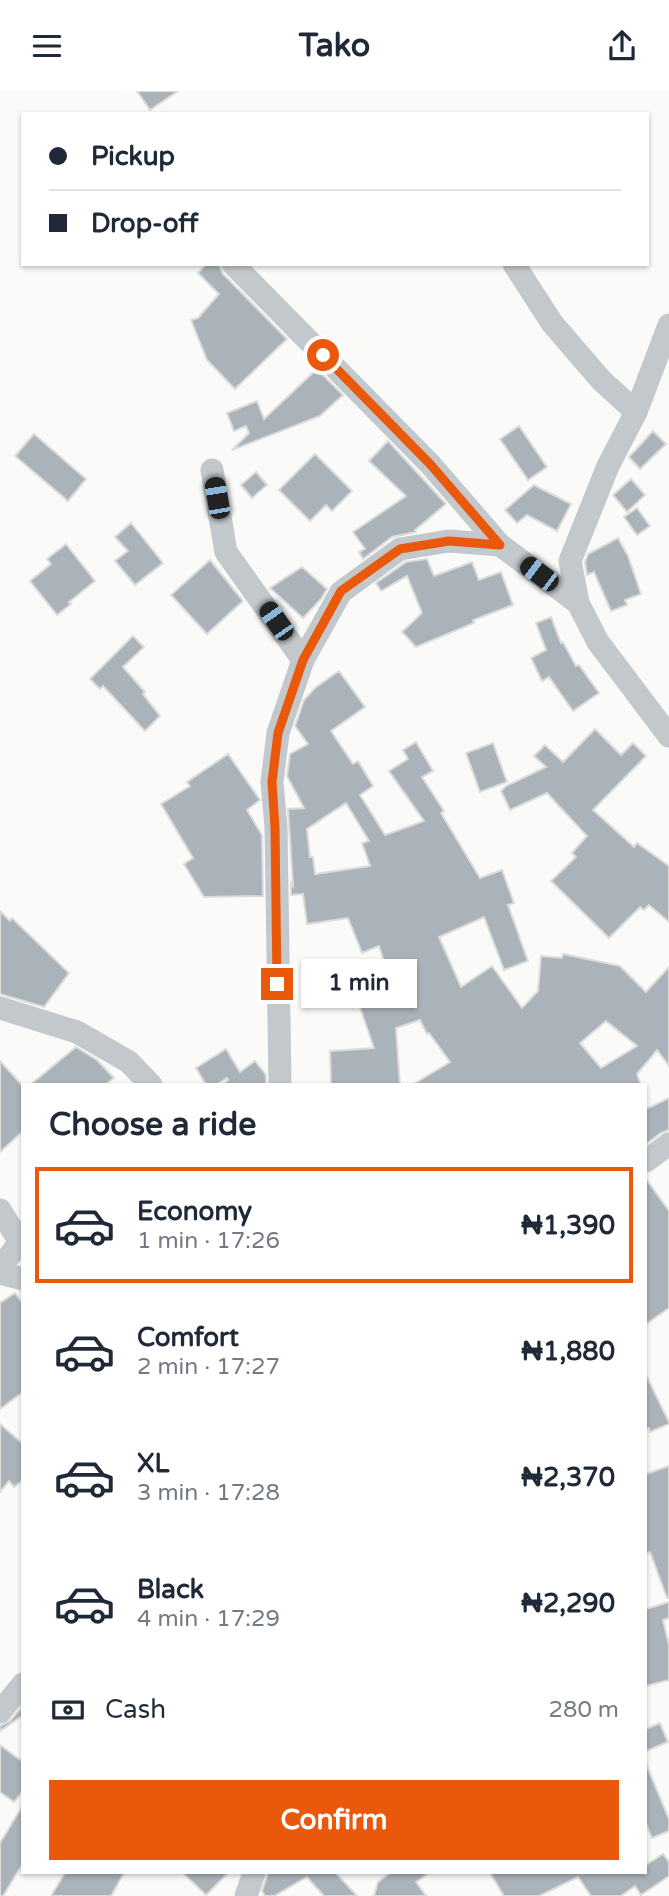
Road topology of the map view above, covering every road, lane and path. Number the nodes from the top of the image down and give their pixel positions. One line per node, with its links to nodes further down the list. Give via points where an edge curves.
1 (235, 266): 6 (street, via 430,464)
2 (515, 266): 4 (street, via 552,323)
3 (669, 325): 4 (street)
4 (636, 412): 7 (street, via 608,466 570,561)
5 (212, 470): 8 (street, via 226,552)
6 (500, 545): 7 (street); 8 (street, via 449,541 400,549 341,591)
7 (578, 603): 9 (street, via 598,642)
8 (303, 660): 12 (street, via 278,733 272,782)
9 (669, 736)
10 (0, 1009): 11 (street, via 76,1032 129,1062)
11 (149, 1083)
12 (280, 1083)
13 (669, 1144): 14 (street)
14 (647, 1160)
15 (0, 1210): 16 (street, via 20,1243)
16 (0, 1268)
17 (0, 1273): 18 (street)
18 (21, 1278)
19 (21, 1686): 20 (street)
20 (0, 1712)
21 (254, 1874): 22 (street)
22 (246, 1896)

